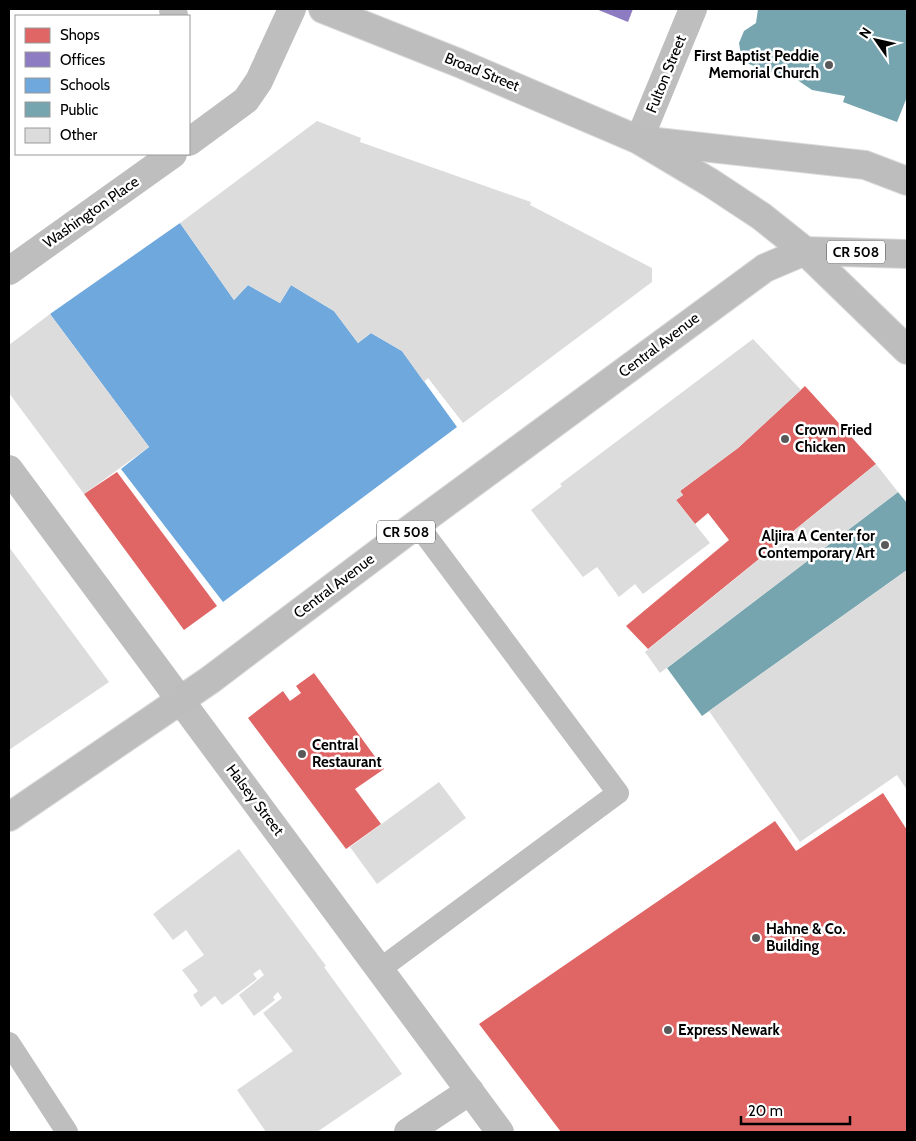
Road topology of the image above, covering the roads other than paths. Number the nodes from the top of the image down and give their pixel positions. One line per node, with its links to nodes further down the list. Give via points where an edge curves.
1 (292, 9): 5 (street, via 259,81 246,100)
2 (323, 9): 4 (main road, Broad Street, via 460,63)
3 (693, 9): 4 (street, Fulton Street)
4 (639, 140): 7 (main road, via 865,165); 8 (main road, via 760,216)
5 (190, 141)
6 (167, 156): 10 (street, Washington Place)
7 (907, 181)
8 (805, 251): 9 (main road, CR 508); 11 (main road); 13 (main road, Central Avenue / CR 508, via 766,268 731,292)
9 (907, 254)
10 (9, 271)
11 (907, 350)
12 (9, 468): 14 (street, Halsey Street)
13 (417, 524): 14 (main road, Central Avenue / CR 508); 16 (lane, via 618,793)
14 (181, 700): 15 (main road, Central Avenue / CR 508); 16 (street, Halsey Street)
15 (9, 817)
16 (380, 969): 18 (street, Halsey Street)
17 (9, 1043): 19 (lane)
18 (470, 1091): 20 (street); 21 (street, Halsey Street)
19 (67, 1132)
20 (408, 1132)
21 (500, 1132)

